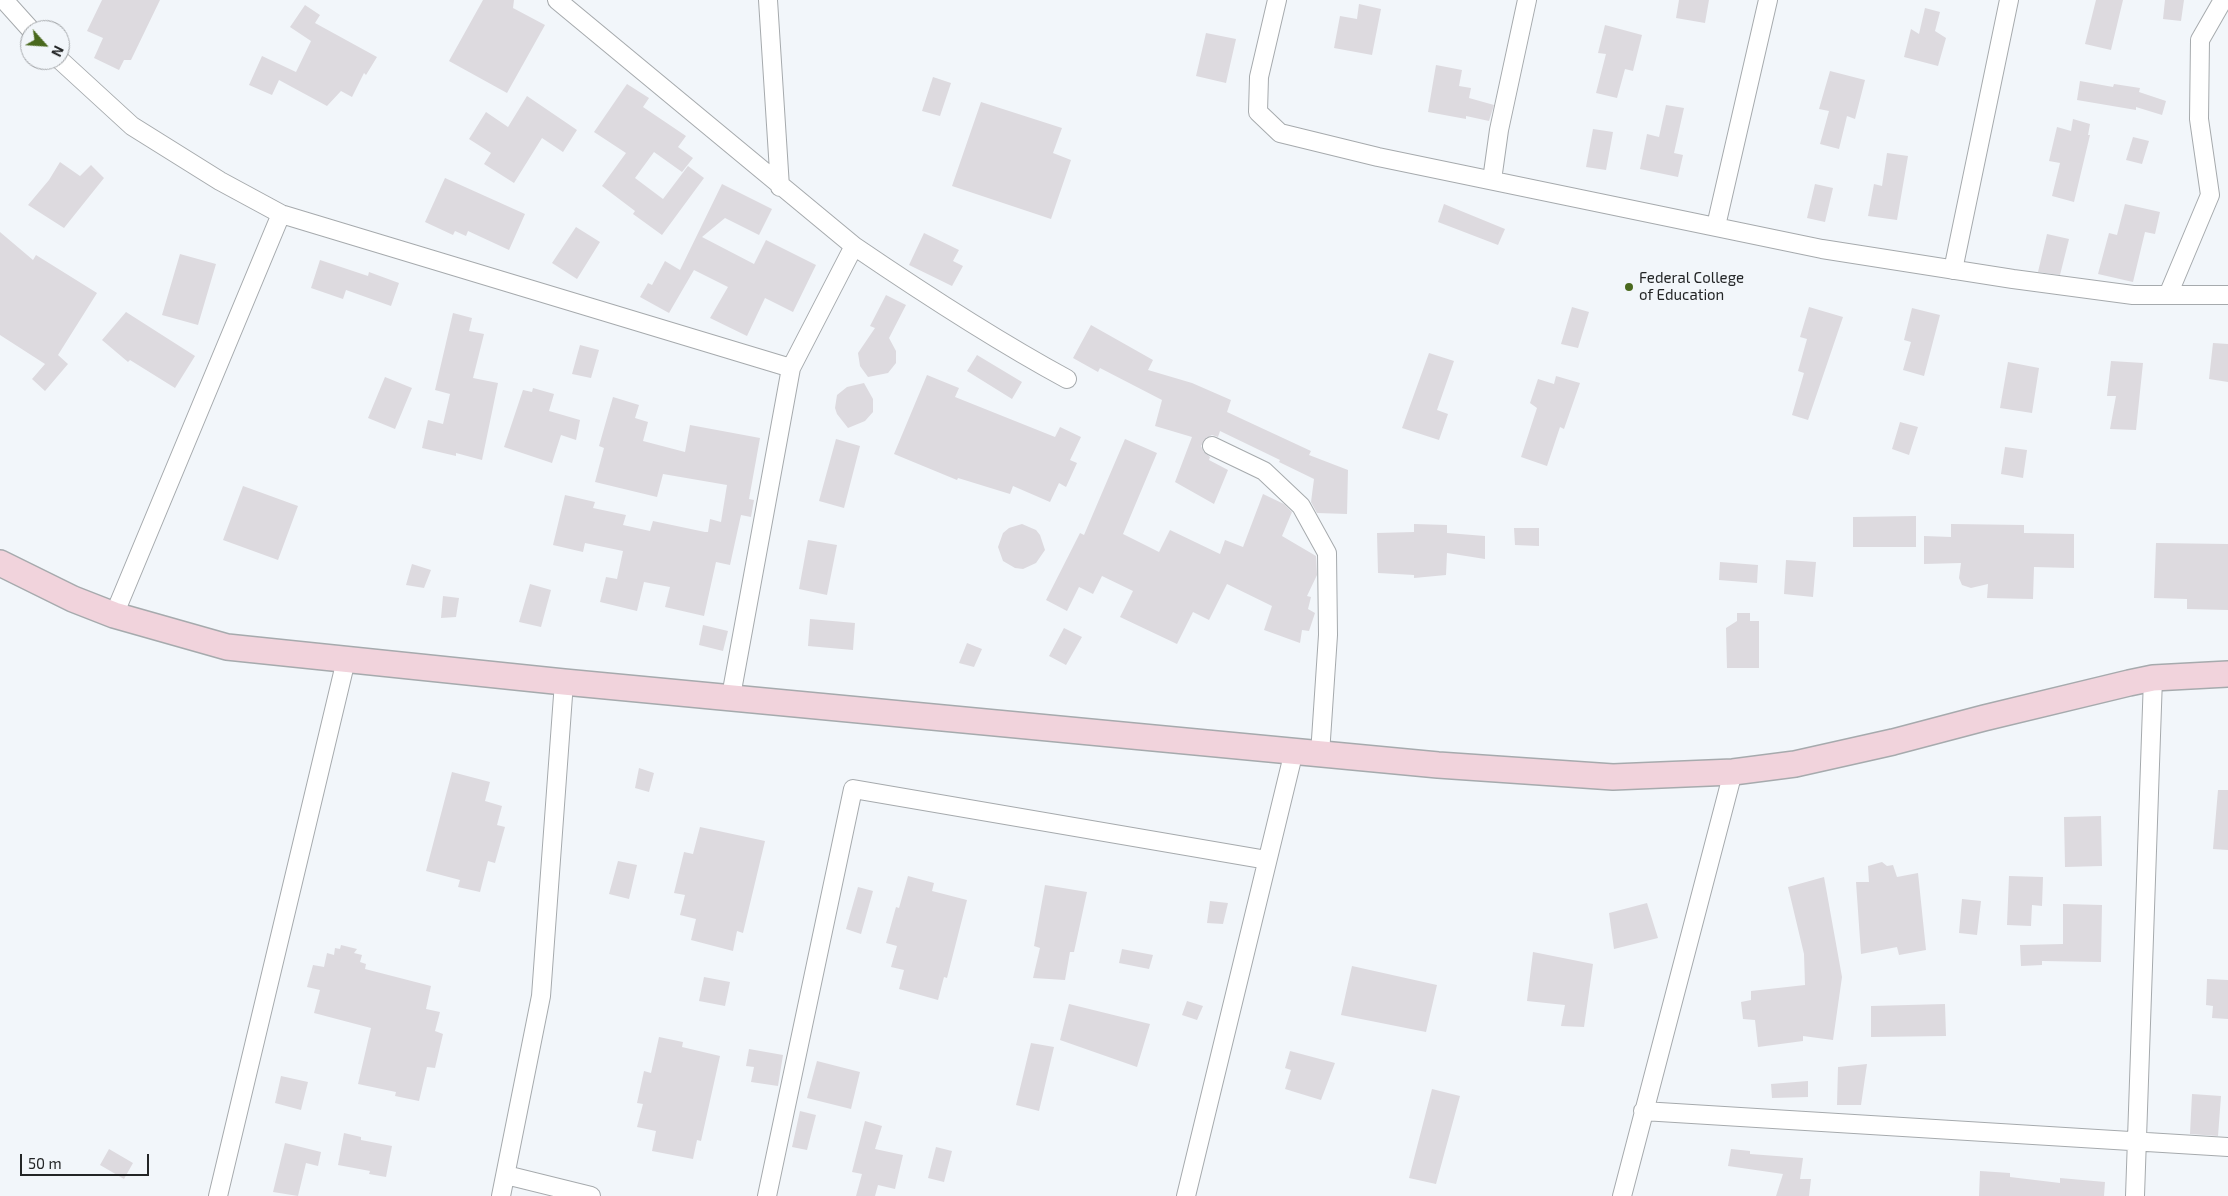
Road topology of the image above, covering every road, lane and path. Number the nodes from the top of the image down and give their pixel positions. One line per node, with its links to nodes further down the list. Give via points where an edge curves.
1 (4, 0): 9 (street)
2 (557, 0): 12 (street)
3 (768, 0): 12 (street)
4 (1276, 0): 11 (street, via 1259,77 1258,112 1280,132 1378,157)
5 (1527, 0): 11 (street, via 1499,130)
6 (1768, 0): 14 (street)
7 (2009, 0): 16 (street)
8 (2223, 0): 17 (street, via 2200,40 2199,119 2210,195)
9 (22, 20)
10 (70, 69): 13 (street, via 132,126 220,181)
11 (1492, 180): 14 (street)
12 (780, 187): 15 (street)
13 (281, 214): 19 (street); 23 (street)
14 (1716, 226): 16 (street, via 1822,249)
15 (854, 246): 19 (street); 20 (street, via 941,305)
16 (1953, 270): 17 (street, via 2133,295)
17 (2168, 295): 18 (street)
18 (2228, 295)
19 (791, 368): 28 (street)
20 (1067, 379)
21 (1212, 446): 30 (street, via 1264,471 1301,506 1328,553 1328,636)
22 (0, 564): 23 (main road)
23 (114, 616): 24 (main road, via 227,647)
24 (346, 660): 27 (main road); 37 (street)
25 (2228, 674): 26 (main road)
26 (2153, 678): 31 (main road, via 1795,764); 34 (street)
27 (564, 682): 28 (main road); 36 (street, via 541,996)
28 (731, 696): 29 (main road)
29 (1294, 751): 30 (main road); 32 (street)
30 (1320, 754): 31 (main road, via 1584,775)
31 (1733, 772): 33 (street)
32 (1267, 860): 40 (street, via 853,789); 41 (street)
33 (1643, 1111): 34 (street); 42 (street)
34 (2137, 1142): 35 (street); 43 (street)
35 (2228, 1147)
36 (506, 1175): 38 (street); 39 (street)
37 (218, 1196)
38 (501, 1196)
39 (591, 1196)
40 (767, 1196)
41 (1186, 1196)
42 (1622, 1196)
43 (2135, 1196)

